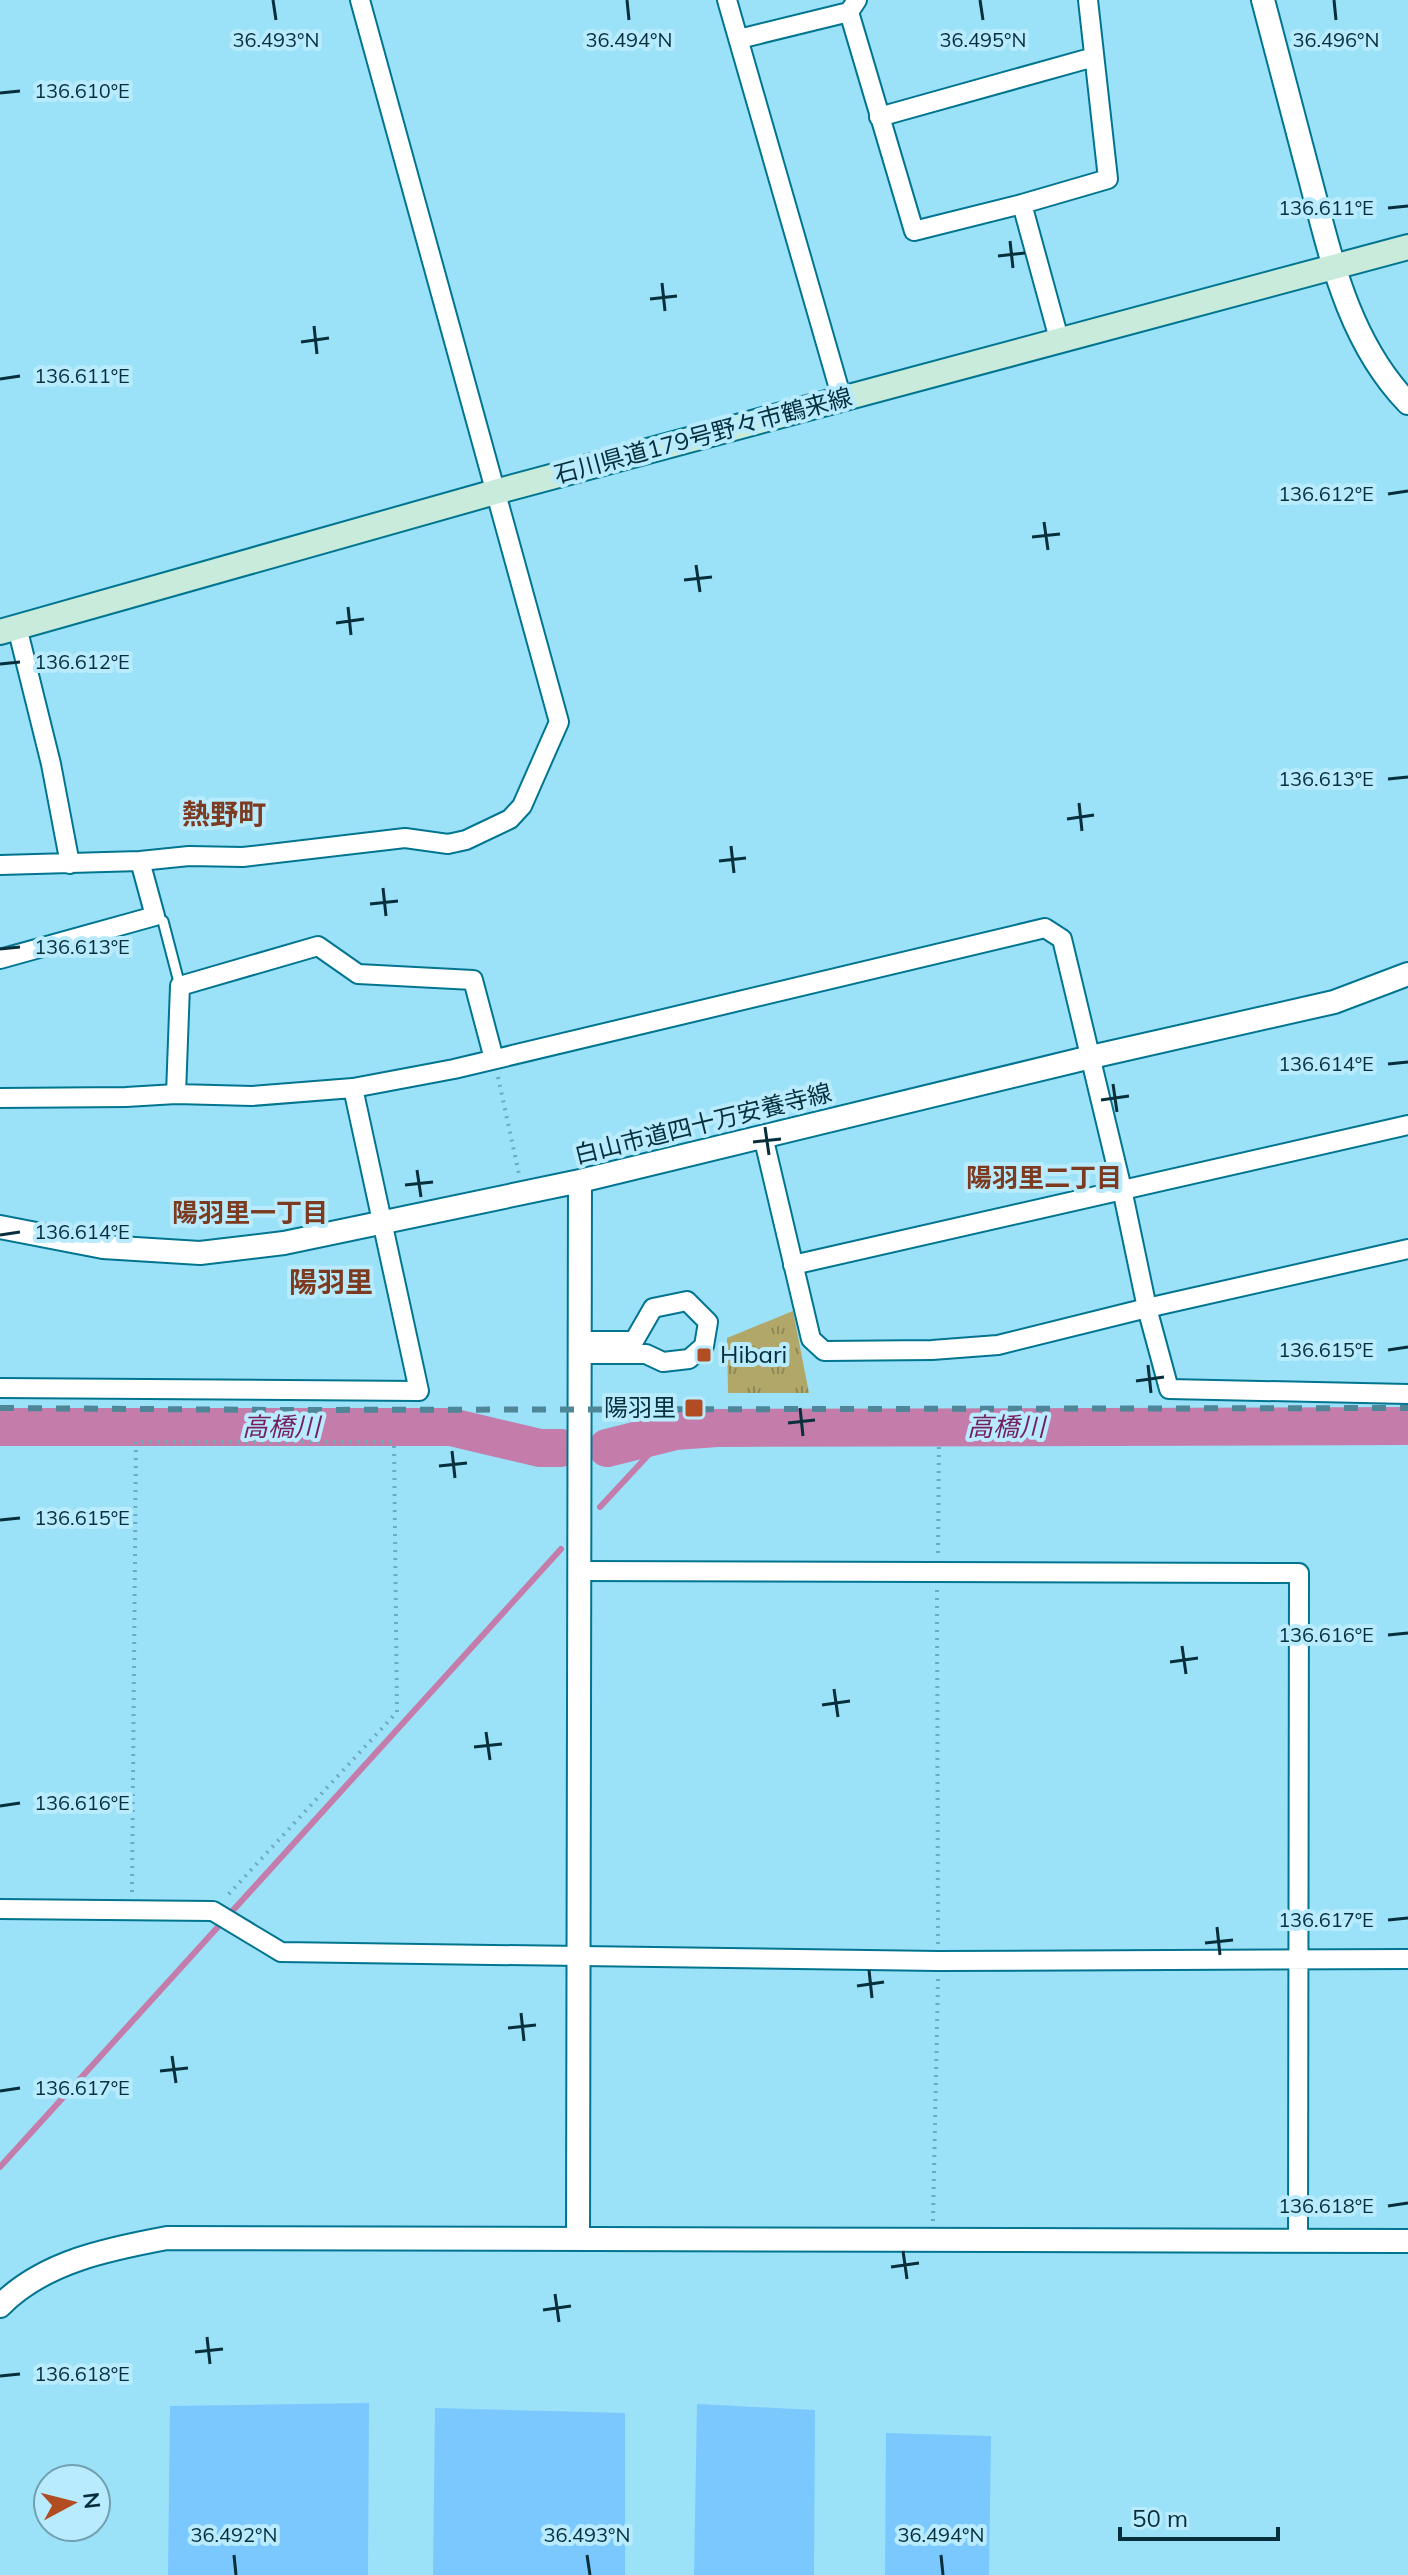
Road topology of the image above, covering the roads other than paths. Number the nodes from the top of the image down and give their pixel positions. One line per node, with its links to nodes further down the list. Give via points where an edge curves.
1 (360, 0): 15 (street)
2 (727, 0): 6 (street)
3 (1088, 0): 7 (street)
4 (1263, 0): 11 (street)
5 (853, 6): 6 (street); 8 (street)
6 (739, 39): 13 (street)
7 (1094, 57): 8 (street); 9 (street, via 1108,179)
8 (879, 117): 9 (street, via 914,231)
9 (1022, 204): 12 (street)
10 (1408, 247): 11 (main road, 石川県道179号野々市鶴来線)
11 (1334, 269): 12 (main road, 石川県道179号野々市鶴来線); 14 (street, via 1356,328 1392,387)
12 (1059, 339): 13 (main road, 石川県道179号野々市鶴来線)
13 (842, 399): 15 (main road, 石川県道179号野々市鶴来線)
14 (1408, 403)
15 (495, 492): 16 (main road, 石川県道179号野々市鶴来線); 17 (street, via 559,722 522,806 510,819 448,844 405,838 255,856)
16 (8, 629): 18 (street, via 51,764)
17 (140, 861): 18 (street); 20 (street)
18 (70, 864): 19 (street)
19 (0, 865)
20 (155, 916): 21 (street); 23 (lane, via 163,921)
21 (0, 959)
22 (1408, 974): 24 (street, 白山市道四十万安養寺線, via 1334,1002)
23 (180, 986): 25 (street, via 318,946 358,974 473,980); 27 (street)
24 (1091, 1057): 25 (street, via 1062,939 1045,928); 30 (street, 白山市道四十万安養寺線); 32 (street)
25 (494, 1059): 26 (street)
26 (353, 1088): 27 (street, via 252,1096); 33 (street)
27 (176, 1094): 28 (street)
28 (0, 1098)
29 (1408, 1125): 32 (street)
30 (763, 1136): 31 (street, 白山市道四十万安養寺線); 36 (street)
31 (580, 1181): 33 (street, 白山市道四十万安養寺線); 38 (street)
32 (1122, 1189): 36 (street); 37 (street)
33 (381, 1224): 34 (street, 白山市道四十万安養寺線, via 200,1253 103,1247); 39 (street, via 419,1391)
34 (0, 1227)
35 (1408, 1249): 37 (street)
36 (793, 1265): 37 (street, via 811,1339 824,1351 998,1345)
37 (1147, 1308): 40 (street, via 1169,1389)
38 (579, 1347): 38 (street, via 634,1341 653,1308 687,1301 708,1322 704,1346 689,1359 663,1362 646,1354); 41 (street)
39 (0, 1388)
40 (1408, 1394)
41 (579, 1571): 43 (street); 44 (street, via 1299,1573)
42 (0, 1909): 43 (street, via 221,1915 281,1952)
43 (579, 1957): 44 (street); 46 (street)
44 (1298, 1959): 45 (street); 47 (street)
45 (1408, 1959)
46 (578, 2237): 47 (street); 49 (street, via 167,2238 104,2249 57,2268)
47 (1298, 2241): 48 (street)
48 (1408, 2241)
49 (0, 2306)

